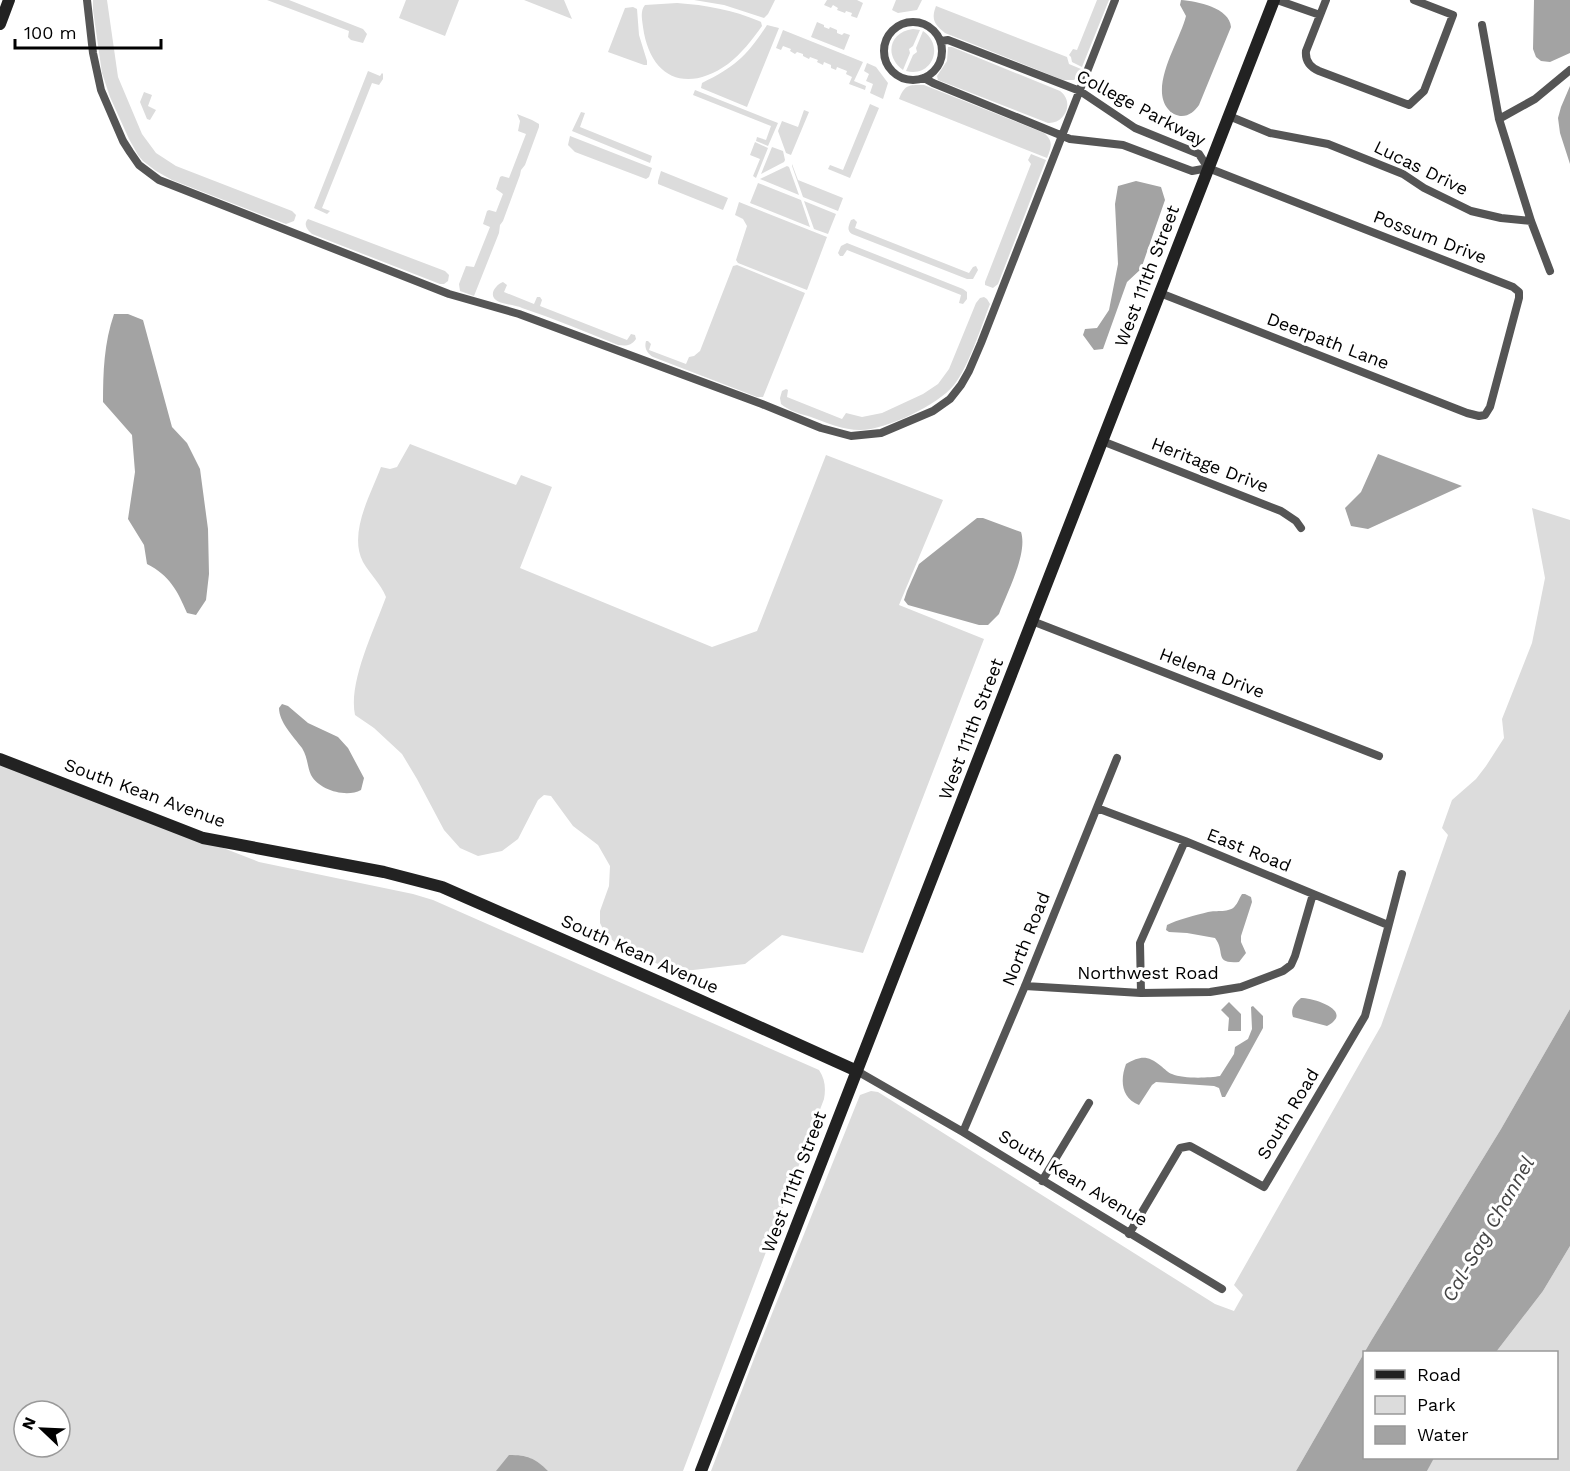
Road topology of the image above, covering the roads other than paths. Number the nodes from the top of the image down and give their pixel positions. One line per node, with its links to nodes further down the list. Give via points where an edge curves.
1 (9, 0): 8 (main road)
2 (87, 0): 16 (street, via 102,90 123,141 139,165 159,180 449,294 519,314 851,436 881,433 933,411 961,385)
3 (1115, 0): 13 (street)
4 (1275, 0): 7 (street); 14 (main road, West 111th Street)
5 (1326, 0): 7 (street)
6 (1414, 0): 7 (street, via 1453,15 1424,91 1409,105 1310,66 1306,51)
7 (1320, 15)
8 (0, 24)
9 (1482, 26): 15 (street)
10 (940, 41): 12 (street, via 938,66); 12 (street, College Parkway, via 925,24 909,22 891,31 886,40 885,59 890,69 902,78); 13 (street, College Parkway, via 948,40)
11 (1570, 70): 15 (street, via 1536,99)
12 (924, 78): 16 (street, College Parkway)
13 (1080, 91): 16 (street); 17 (street, College Parkway, via 1135,128 1199,154)
14 (1229, 116): 17 (main road, West 111th Street); 18 (street, Lucas Drive, via 1270,133 1328,144 1403,174 1471,211)
15 (1499, 119): 18 (street)
16 (1063, 136): 17 (street, College Parkway, via 1123,145 1192,171)
17 (1209, 168): 20 (main road, West 111th Street); 21 (street, Possum Drive, via 1519,292 1493,399)
18 (1531, 220): 19 (street)
19 (1550, 271)
20 (1160, 293): 21 (street, Deerpath Lane, via 1467,413); 22 (main road, West 111th Street)
21 (1485, 415)
22 (1102, 441): 23 (street, Heritage Drive, via 1281,511); 24 (main road, West 111th Street)
23 (1301, 528)
24 (1032, 621): 25 (street, Helena Drive); 35 (main road, West 111th Street)
25 (1379, 756)
26 (1117, 758): 28 (street, North Road)
27 (0, 759): 35 (main road, South Kean Avenue, via 204,838 442,887)
28 (1097, 808): 29 (street, East Road); 33 (street, North Road)
29 (1185, 842): 31 (street, East Road); 34 (street, via 1140,944)
30 (1402, 874): 32 (street, South Road)
31 (1313, 894): 32 (street, East Road); 34 (street, Northwest Road, via 1295,956 1287,968 1241,987 1210,992)
32 (1388, 925): 39 (street, South Road, via 1365,1016 1264,1187 1190,1146 1180,1148)
33 (1025, 986): 34 (street, Northwest Road); 37 (street, North Road)
34 (1141, 993)
35 (857, 1071): 37 (street, South Kean Avenue); 41 (main road, West 111th Street)
36 (1089, 1103): 38 (street)
37 (963, 1132): 38 (street, South Kean Avenue)
38 (1042, 1181): 39 (street, South Kean Avenue)
39 (1130, 1234): 40 (street, South Kean Avenue)
40 (1222, 1289)
41 (700, 1471)

